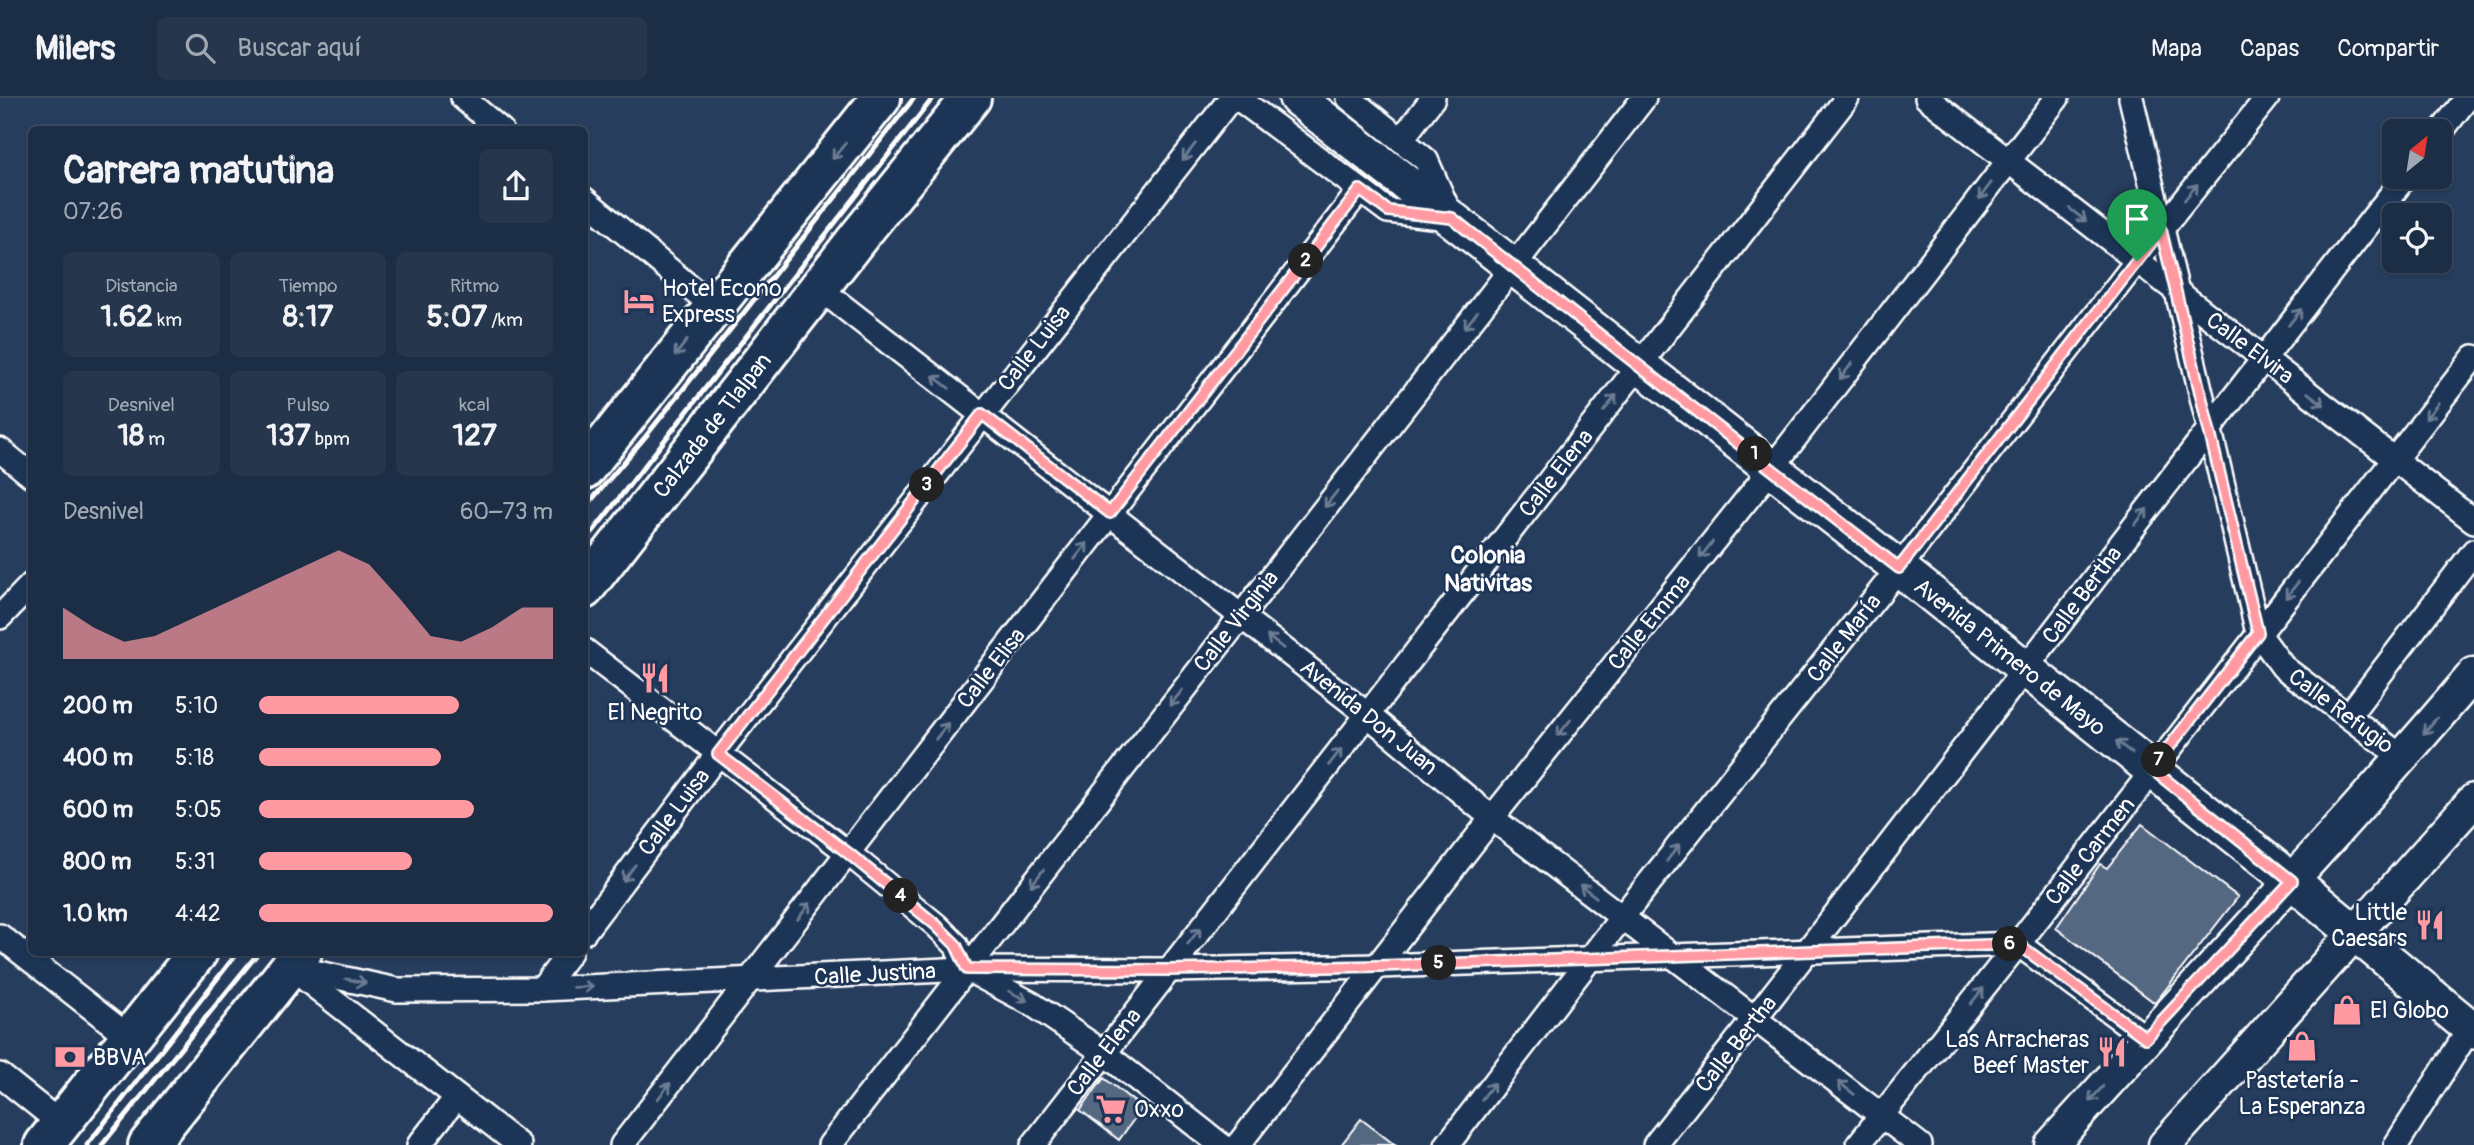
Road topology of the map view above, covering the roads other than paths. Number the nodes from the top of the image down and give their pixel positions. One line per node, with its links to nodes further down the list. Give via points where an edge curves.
1 (463, 98): 17 (street)
2 (881, 98): 29 (highway, one-way to 29)
3 (971, 98): 27 (highway, Calzada de Tlalpan)
4 (1231, 98): 33 (street, Calle Luisa, one-way to 33)
5 (1238, 98): 21 (street)
6 (1297, 98): 23 (main road, Avenida Primero de Mayo)
7 (1349, 98): 18 (street)
8 (1433, 98): 18 (street)
9 (1644, 98): 26 (street, Calle Virginia)
10 (1847, 98): 32 (street, Calle Elena)
11 (1927, 98): 19 (street, Calle Elvira)
12 (2057, 98): 19 (street, Calle Emma)
13 (2131, 98): 24 (street, Calle Refugio)
14 (2267, 98): 24 (street, Calle María, one-way to 14)
15 (2467, 98): 16 (street)
16 (2451, 119)
17 (496, 126)
18 (1401, 140): 23 (street, via 1426,160)
19 (2008, 160): 25 (street, Calle Elvira, one-way to 25); 38 (street, Calle Emma, one-way to 38)
20 (2396, 189): 31 (street, Calle Bertha, one-way to 20)
21 (1360, 190): 23 (street, via 1388,211); 40 (street, Calle Elisa)
22 (588, 202): 29 (street)
23 (1452, 218): 26 (main road, Avenida Primero de Mayo)
24 (2161, 230): 25 (street, Calle María); 28 (street, Calle Refugio)
25 (2137, 261): 28 (street, Calle Elvira); 43 (street, Calle María)
26 (1513, 266): 32 (main road, Avenida Primero de Mayo); 46 (street, Calle Virginia, one-way to 46)
27 (819, 288): 33 (street, Avenida Don Juan, one-way to 27); 44 (highway, Calzada de Tlalpan)
28 (2176, 292): 31 (street, Calle Elvira); 34 (street, Calle Refugio)
29 (714, 307): 37 (highway, one-way to 37)
30 (2474, 357): 36 (street, Calle Carmen, one-way to 36)
31 (2263, 358): 34 (street, Calle Bertha); 36 (street, Calle Elvira, one-way to 36)
32 (1639, 366): 38 (main road, Avenida Primero de Mayo); 52 (street, Calle Elena, one-way to 32)
33 (982, 414): 40 (street, Avenida Don Juan); 54 (street, Calle Luisa)
34 (2210, 427): 48 (street, Calle Refugio); 50 (street, Calle Bertha, one-way to 34)
35 (0, 450): 39 (street)
36 (2395, 459): 41 (street, Calle Elvira); 48 (street, Calle Carmen, one-way to 48)
37 (588, 465)
38 (1772, 468): 43 (main road, Avenida Primero de Mayo); 58 (street, Calle Emma, one-way to 58)
39 (28, 473)
40 (1110, 513): 46 (street, Avenida Don Juan); 59 (street, Calle Elisa, one-way to 40)
41 (2474, 521)
42 (2474, 551): 53 (street)
43 (1899, 568): 50 (main road, Avenida Primero de Mayo); 61 (street, Calle María, one-way to 43)
44 (588, 584)
45 (28, 588): 47 (street)
46 (1240, 615): 52 (street, Avenida Don Juan, one-way to 46); 73 (street, Calle Virginia, one-way to 73)
47 (0, 617)
48 (2258, 633): 53 (street, Calle Refugio, via 2283,667); 56 (street, Calle Carmen)
49 (588, 653): 54 (street)
50 (2026, 669): 56 (main road, Avenida Primero de Mayo, one-way to 50); 66 (street, Calle Bertha)
51 (2474, 674): 55 (main road, one-way to 55)
52 (1368, 715): 58 (street, Avenida Don Juan); 74 (street, Calle Elena, one-way to 52)
53 (2349, 715): 55 (street, Calle Refugio)
54 (718, 754): 59 (street); 62 (street, Calle Luisa, one-way to 62)
55 (2403, 758): 60 (main road)
56 (2152, 769): 60 (main road, Avenida Primero de Mayo); 65 (street, Calle Carmen)
57 (2474, 800): 63 (main road)
58 (1492, 818): 61 (street, Avenida Don Juan, one-way to 58); 72 (street, Calle Emma)
59 (848, 853): 73 (street, via 943,932 956,945); 75 (street, Calle Elisa, one-way to 59)
60 (2292, 881): 63 (main road, Avenida Primero de Mayo); 80 (main road)
61 (1622, 917): 69 (street, Avenida Don Juan); 70 (street, Calle María)
62 (588, 927)
63 (2354, 934): 78 (main road, Avenida Primero de Mayo); 99 (main road)
64 (0, 936): 79 (street)
65 (2018, 944): 66 (street, Calle Justina); 80 (street); 84 (street, Calle Carmen, one-way to 65)
66 (1809, 951): 69 (street, Calle Justina); 77 (street, Calle Bertha)
67 (195, 956): 79 (highway)
68 (567, 956): 76 (street)
69 (1676, 957): 70 (street, Calle Justina); 77 (street, Avenida Don Juan)
70 (1590, 958): 72 (street, Calle Justina); 94 (street, Calle María, one-way to 70)
71 (296, 960): 76 (street, Calle Justina, one-way to 76, via 397,990); 83 (street); 86 (highway)
72 (1379, 966): 74 (street, Calle Justina); 93 (street, Calle Emma)
73 (967, 969): 74 (street, Calle Justina); 75 (street, Calle Justina); 81 (street, one-way to 81, via 1032,1004); 90 (street, Calle Virginia)
74 (1168, 970): 81 (street, Calle Elena)
75 (751, 980): 76 (street, Calle Justina, one-way to 75); 89 (street, Calle Elisa, one-way to 75)
76 (542, 989)
77 (1756, 1018): 84 (street, Avenida Don Juan, one-way to 77); 95 (street, Calle Bertha)
78 (2473, 1027): 100 (street)
79 (129, 1037): 85 (highway)
80 (2146, 1038): 98 (main road, one-way to 98)
81 (1104, 1053): 91 (street, Calle Elena); 92 (street)
82 (0, 1075): 85 (street)
83 (456, 1098): 87 (street); 88 (street)
84 (1881, 1115): 96 (street, Calle Carmen); 97 (street, Avenida Don Juan)
85 (52, 1134)
86 (148, 1145)
87 (419, 1145)
88 (519, 1145)
89 (622, 1145)
90 (830, 1145)
91 (1033, 1145)
92 (1221, 1145)
93 (1238, 1145)
94 (1447, 1145)
95 (1655, 1145)
96 (1858, 1145)
97 (1920, 1145)
98 (2050, 1145)
99 (2165, 1145)
100 (2396, 1145)

